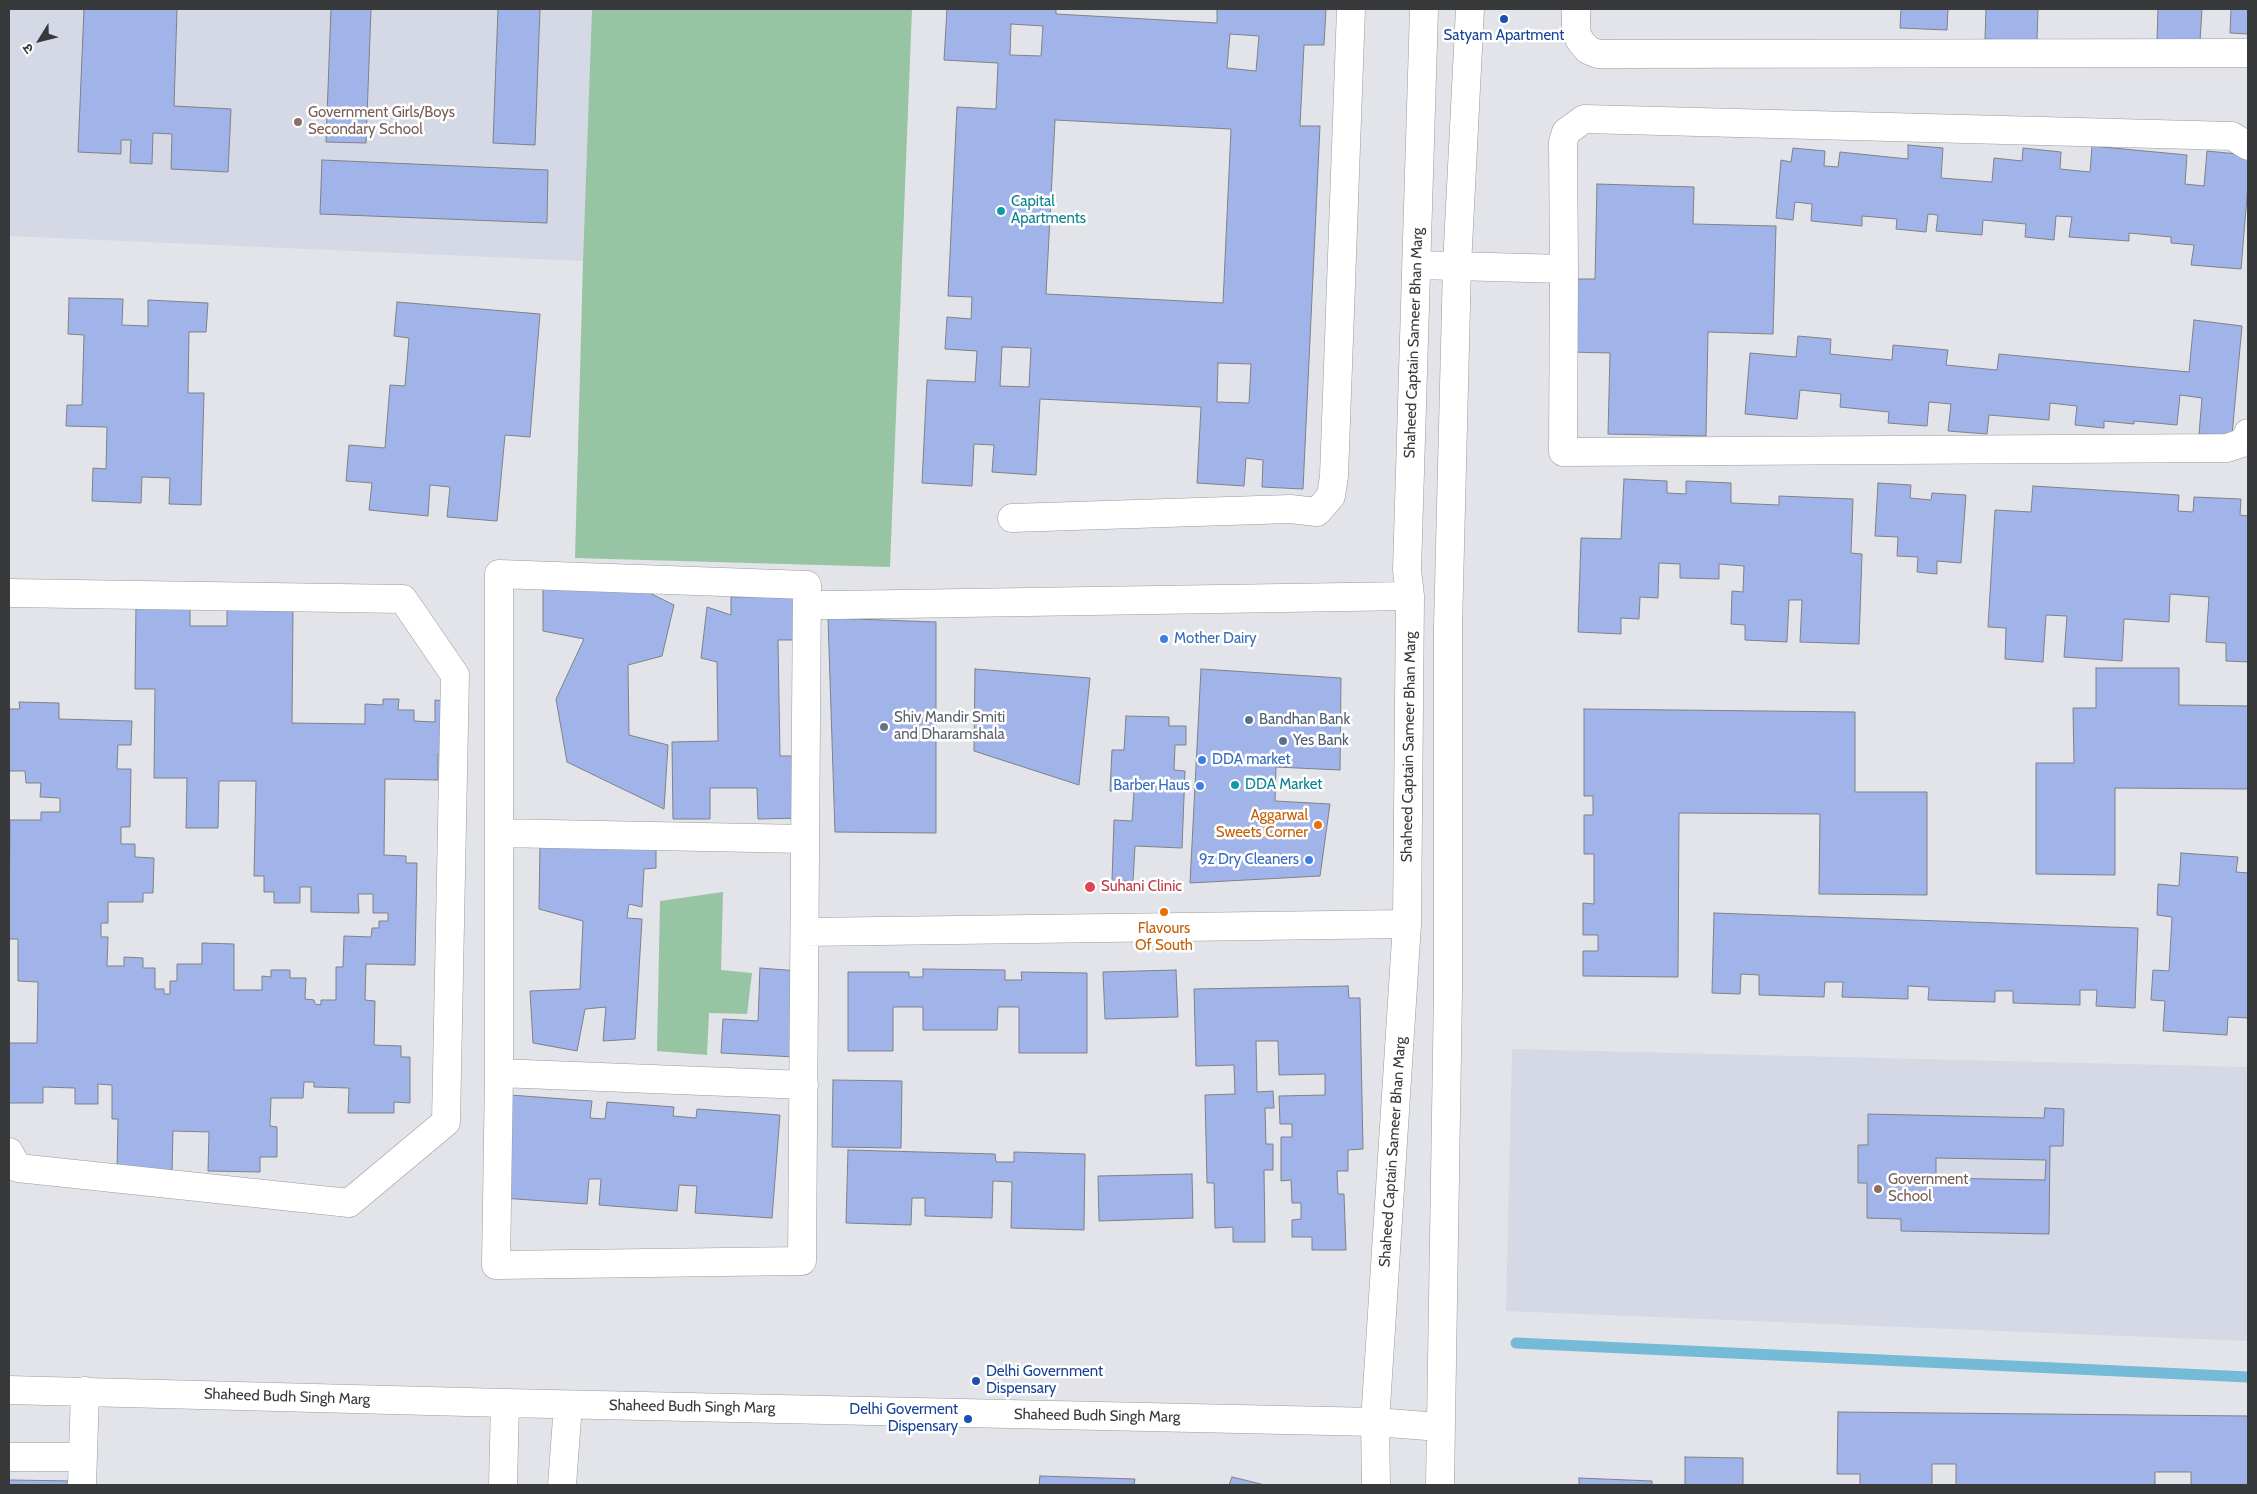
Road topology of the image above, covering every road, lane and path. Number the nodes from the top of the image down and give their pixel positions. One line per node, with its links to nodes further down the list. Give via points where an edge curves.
1 (1351, 9): 11 (street, via 1331,496 1317,512 1290,509)
2 (1424, 9): 7 (street, Shaheed Captain Sameer Bhan Marg)
3 (1470, 9): 8 (street)
4 (1576, 9): 5 (street, via 1576,33 1588,50 1598,54)
5 (2248, 53)
6 (2248, 146): 9 (street, via 2232,136 1584,119 1566,132 1563,142)
7 (1416, 265): 8 (street); 13 (street, Shaheed Captain Sameer Bhan Marg)
8 (1457, 266): 9 (street); 27 (street, via 1448,627 1448,991)
9 (1564, 269): 10 (street, via 1563,452 2227,448 2239,444)
10 (2248, 433)
11 (1012, 518)
12 (9, 593): 21 (street, via 403,599 455,675 446,1122 349,1202 18,1168)
13 (1410, 596): 14 (street); 17 (street, Shaheed Captain Sameer Bhan Marg)
14 (813, 607): 15 (street, via 807,585 499,574); 16 (street)
15 (498, 833): 16 (street); 19 (street)
16 (805, 839): 18 (street)
17 (1407, 924): 18 (street); 26 (street, Shaheed Captain Sameer Bhan Marg)
18 (804, 932): 20 (street)
19 (499, 1073): 20 (street); 20 (street, via 496,1265 802,1260)
20 (804, 1085)
21 (9, 1152)
22 (9, 1390): 23 (street, Shaheed Budh Singh Marg)
23 (85, 1391): 24 (street, Shaheed Budh Singh Marg); 29 (street)
24 (505, 1403): 25 (street, Shaheed Budh Singh Marg); 31 (street)
25 (568, 1405): 26 (street, Shaheed Budh Singh Marg); 32 (street)
26 (1376, 1422): 27 (street, Shaheed Budh Singh Marg); 33 (street, Shaheed Captain Sameer Bhan Marg)
27 (1440, 1427): 34 (street)
28 (9, 1457): 29 (street)
29 (83, 1457): 30 (street)
30 (82, 1485)
31 (503, 1485)
32 (562, 1485)
33 (1376, 1485)
34 (1440, 1485)

